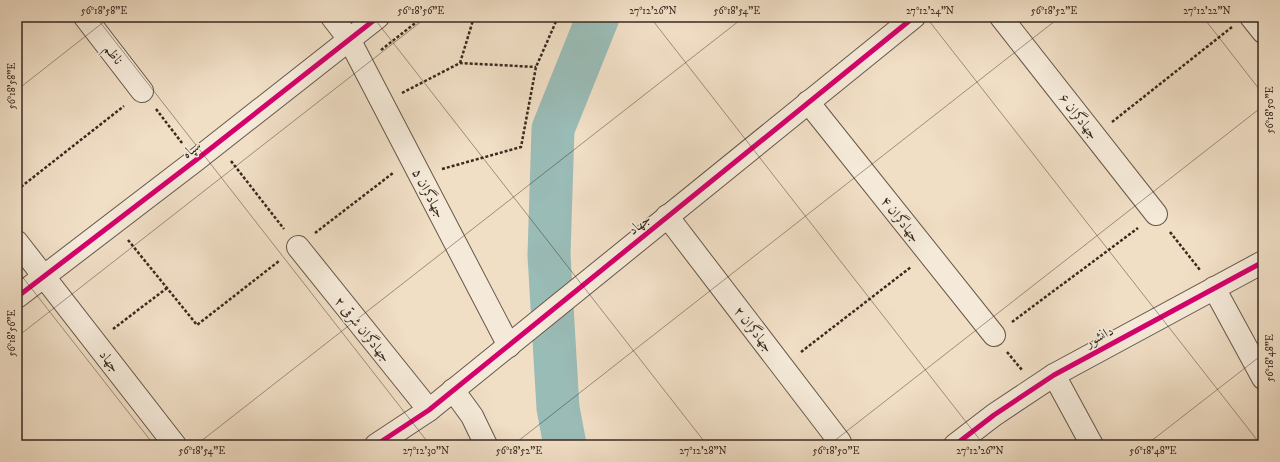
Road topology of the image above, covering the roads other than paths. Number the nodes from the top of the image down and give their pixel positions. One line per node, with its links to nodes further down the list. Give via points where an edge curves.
1 (85, 17): 9 (street, ناظم)
2 (332, 17): 8 (street, جهادگران ۵)
3 (378, 17): 8 (street, سپاه)
4 (914, 17): 10 (street, جهاد)
5 (1001, 17): 11 (street, جهادگران ۶)
6 (1245, 19): 7 (street)
7 (1263, 32)
8 (349, 39): 16 (street, سپاه); 20 (street, جهادگران ۵, via 415,167)
9 (142, 91)
10 (808, 102): 12 (street, جهاد); 19 (street, جهادگران ۴)
11 (1156, 214)
12 (667, 216): 20 (street, جهاد); 25 (street, جهادگران ۲)
13 (17, 242): 16 (street, جهاد)
14 (298, 247): 24 (street, جهادگران شرقی ۲)
15 (1263, 262): 17 (street, دانشور)
16 (45, 277): 18 (street, سپاه); 26 (street, جهاد)
17 (1214, 288): 21 (street, دانشور); 22 (street)
18 (17, 297)
19 (994, 335)
20 (517, 340): 23 (street, جهاد)
21 (1054, 375): 29 (street, دانشور, via 1034,386); 30 (street)
22 (1263, 378)
23 (453, 390): 24 (street, جهاد); 28 (street, via 472,416)
24 (429, 410): 27 (street, جهاد)
25 (840, 442)
26 (175, 445)
27 (376, 445)
28 (486, 445)
29 (955, 445)
30 (1092, 445)

